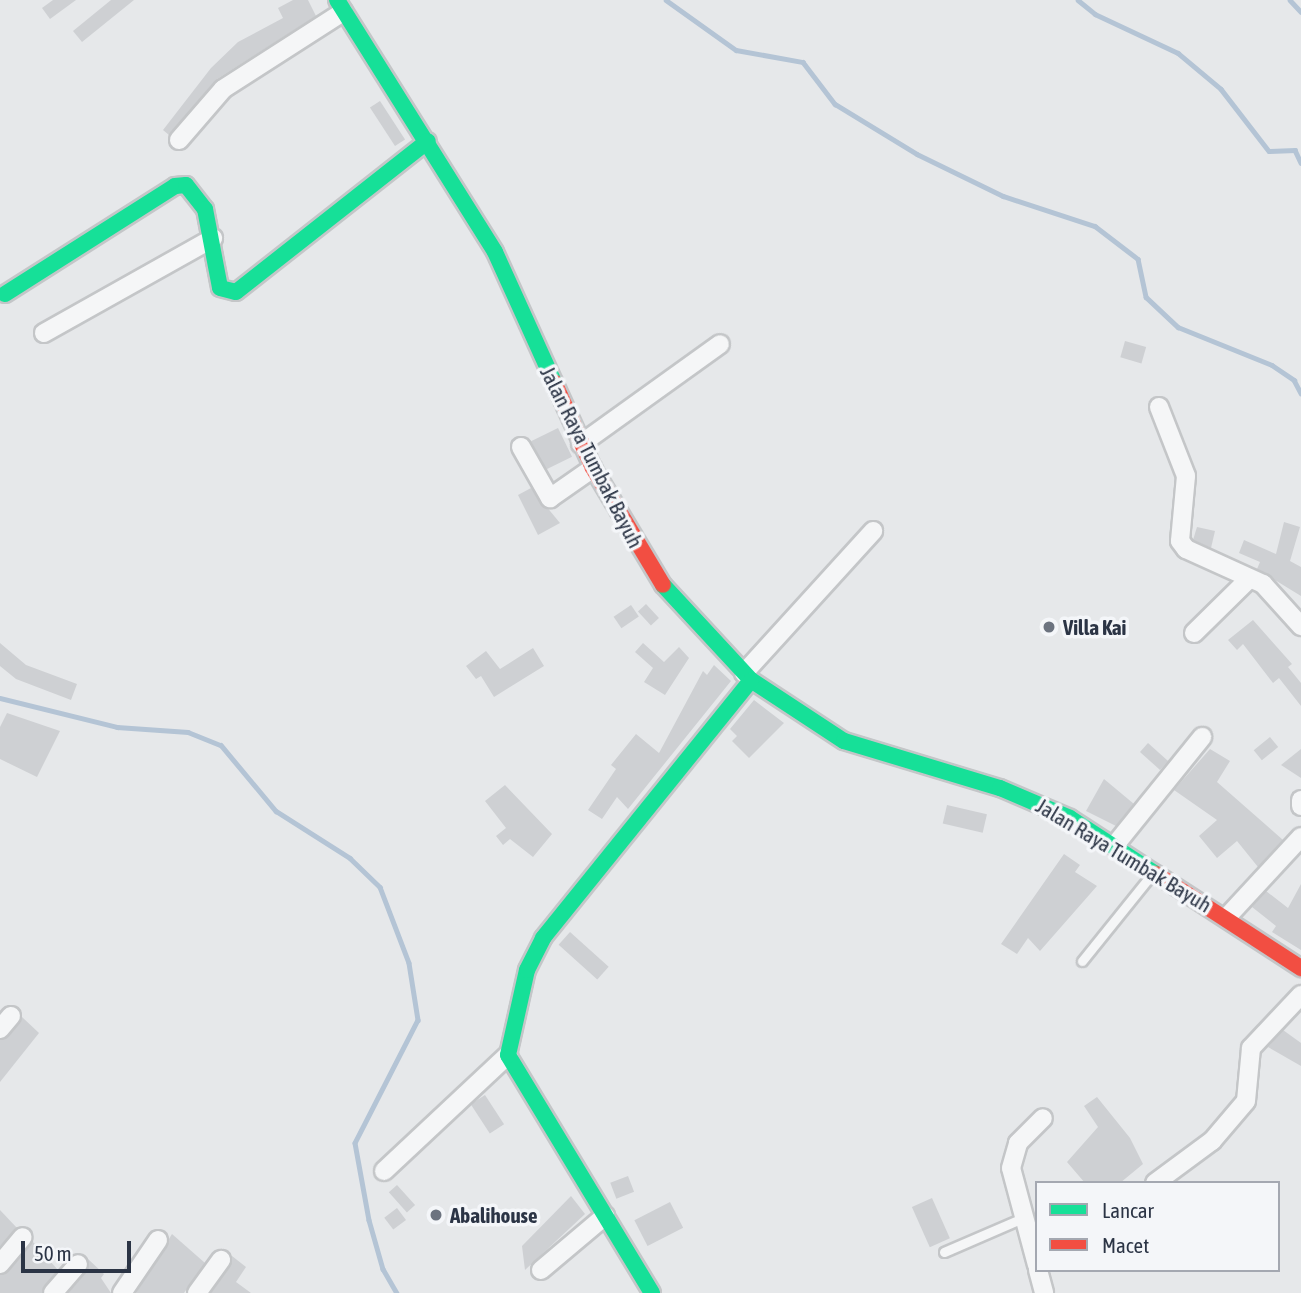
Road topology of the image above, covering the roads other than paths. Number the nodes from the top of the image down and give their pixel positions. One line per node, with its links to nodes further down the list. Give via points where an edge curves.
1 (340, 6): 2 (street, via 223,89); 3 (street, Jalan Raya Tumbak Bayuh)
2 (179, 140)
3 (428, 141): 4 (street, via 236,292 220,288); 9 (street, Jalan Raya Tumbak Bayuh, via 495,252)
4 (212, 238): 5 (street, via 196,194 186,186 175,186); 6 (street)
5 (5, 294)
6 (44, 333)
7 (720, 344): 9 (street)
8 (1159, 407): 13 (street, via 1186,476 1180,541 1186,549)
9 (582, 444): 11 (street, Jalan Raya Tumbak Bayuh)
10 (521, 447): 11 (street, via 550,498)
11 (593, 468): 16 (street, Jalan Raya Tumbak Bayuh, via 639,552 678,606)
12 (873, 531): 16 (street)
13 (1249, 579): 14 (street, via 1263,583); 15 (street)
14 (1301, 626)
15 (1194, 633)
16 (747, 676): 21 (street, Jalan Raya Tumbak Bayuh, via 844,741 1035,800); 27 (street, via 543,938 527,970)
17 (1202, 737): 21 (street)
18 (1301, 800): 19 (street)
19 (1301, 806)
20 (1301, 837): 23 (street)
21 (1115, 845): 22 (street, Jalan Raya Tumbak Bayuh)
22 (1155, 870): 23 (street, Jalan Raya Tumbak Bayuh); 24 (lane)
23 (1227, 917): 25 (street, Jalan Raya Tumbak Bayuh)
24 (1082, 961)
25 (1301, 968)
26 (1301, 995): 30 (street, via 1251,1048 1246,1101 1212,1141)
27 (508, 1055): 29 (street); 31 (street)
28 (1043, 1118): 32 (street, via 1012,1154)
29 (384, 1171)
30 (1158, 1181)
31 (605, 1216): 40 (street); 45 (street)
32 (1026, 1217): 35 (street); 36 (lane)
33 (23, 1237): 38 (street)
34 (158, 1240): 43 (street)
35 (1035, 1241)
36 (944, 1252)
37 (221, 1260): 44 (street)
38 (0, 1264)
39 (78, 1264): 42 (street)
40 (541, 1270)
41 (1038, 1272): 46 (street)
42 (53, 1293)
43 (122, 1293)
44 (197, 1293)
45 (652, 1293)
46 (1044, 1293)

